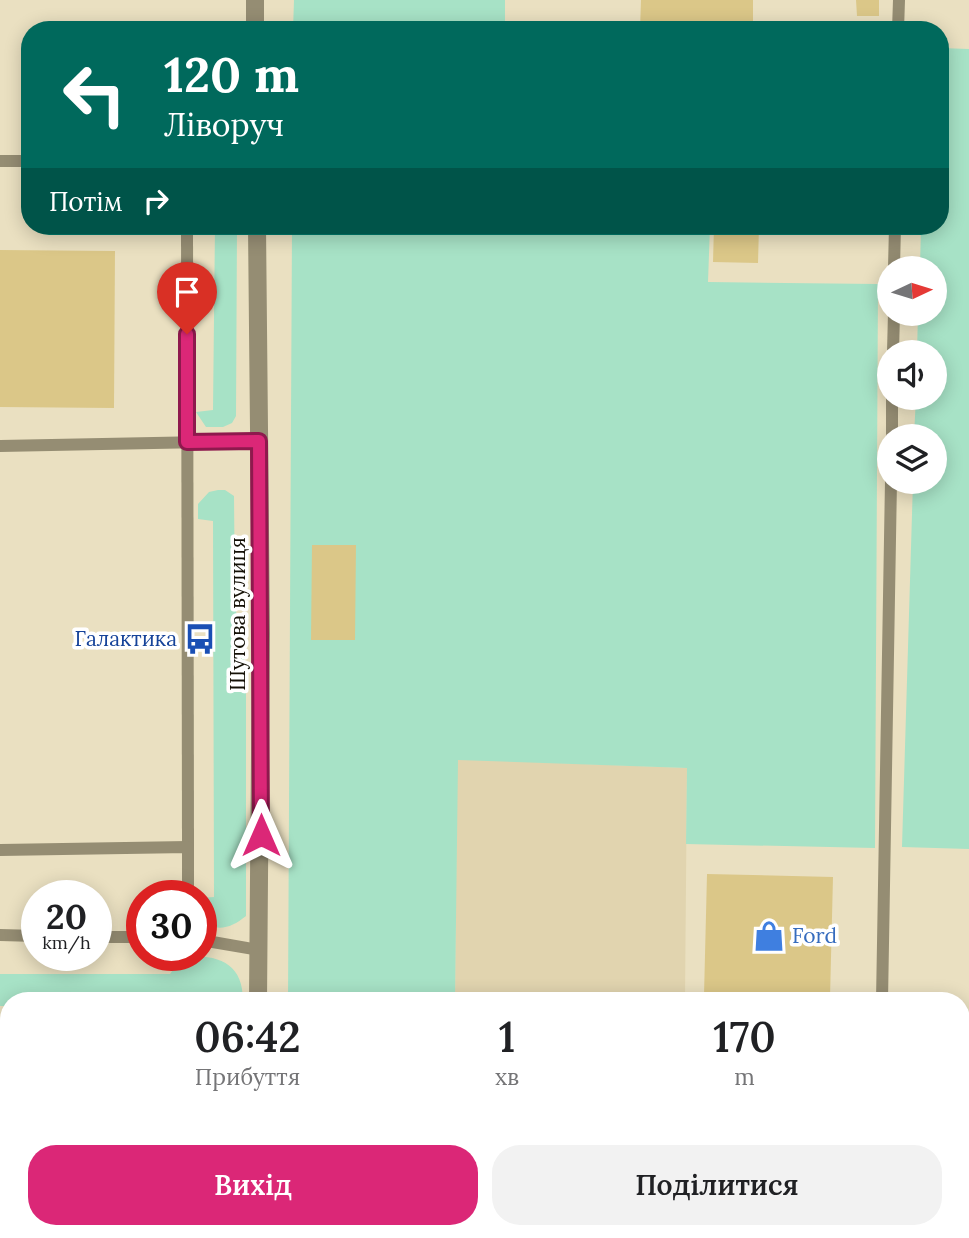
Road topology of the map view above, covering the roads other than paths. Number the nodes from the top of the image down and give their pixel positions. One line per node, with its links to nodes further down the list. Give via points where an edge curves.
1 (255, 0): 3 (street)
2 (899, 0): 4 (lane)
3 (255, 21)
4 (898, 21)
5 (0, 161): 6 (lane)
6 (21, 161)
7 (187, 235): 12 (lane)
8 (257, 235): 11 (street, Шутова вулиця)
9 (895, 235): 10 (lane)
10 (894, 256)
11 (259, 441): 12 (lane); 21 (street, Шутова вулиця)
12 (187, 442): 13 (lane); 15 (lane)
13 (0, 446)
14 (891, 494): 23 (lane)
15 (188, 847): 16 (lane); 17 (lane)
16 (0, 850)
17 (188, 880)
18 (0, 935): 19 (lane)
19 (21, 936)
20 (217, 943): 21 (lane)
21 (259, 950): 22 (street, Шутова вулиця)
22 (258, 992)
23 (882, 992)

